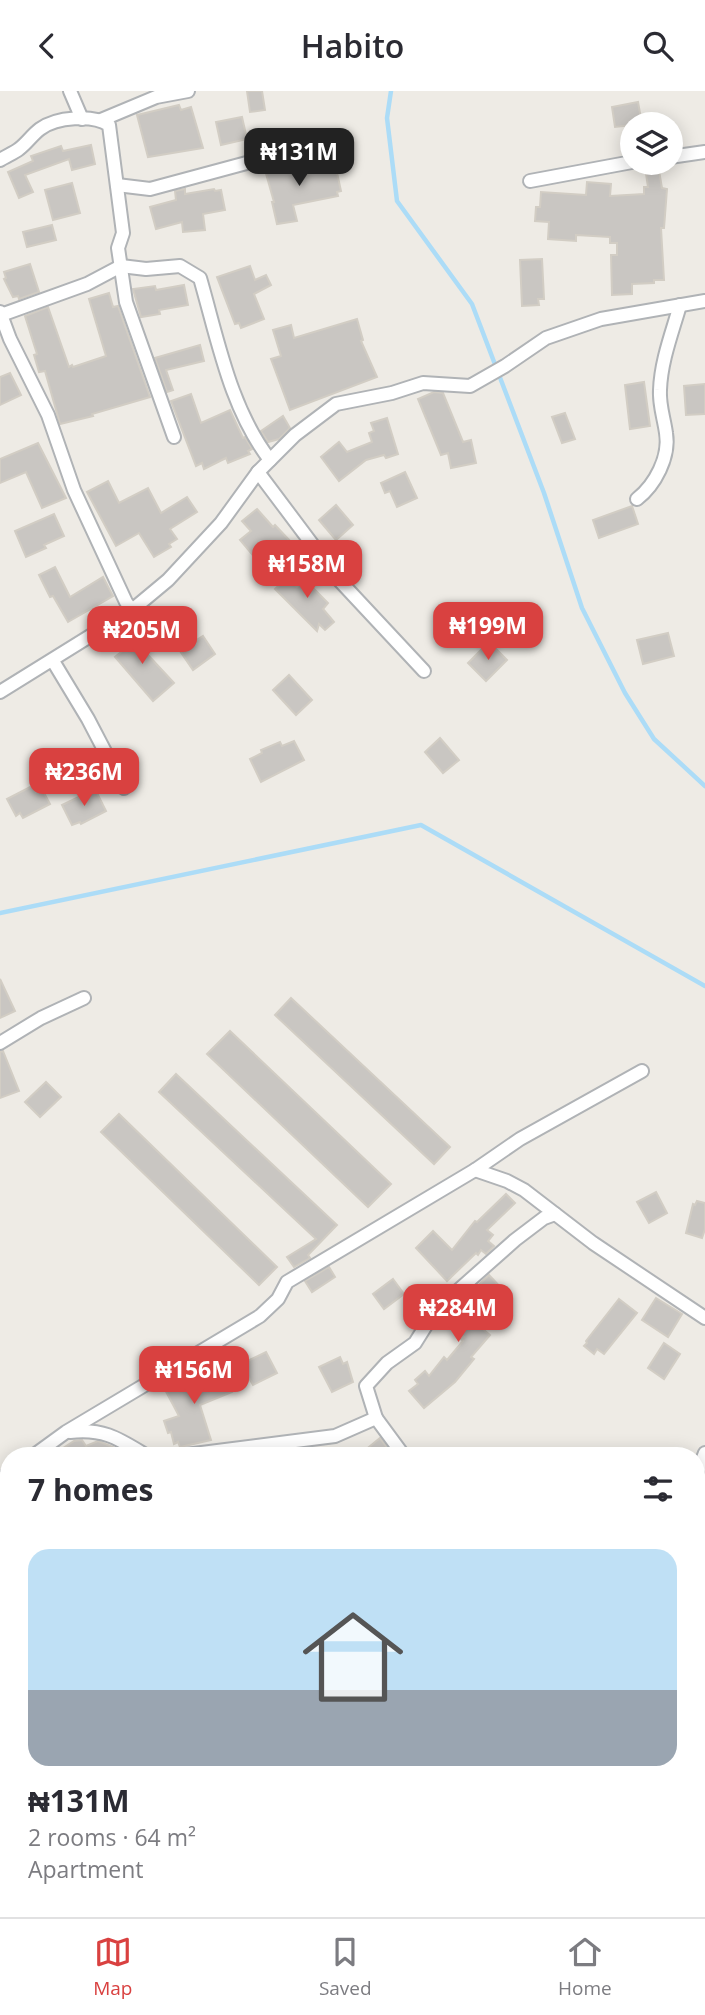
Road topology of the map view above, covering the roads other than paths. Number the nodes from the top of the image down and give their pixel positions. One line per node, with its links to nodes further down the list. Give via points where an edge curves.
1 (70, 91): 4 (street)
2 (188, 91): 3 (street)
3 (163, 94): 5 (street)
4 (82, 119): 5 (street); 8 (street, via 41,128)
5 (101, 120): 12 (street, via 109,125)
6 (705, 152): 7 (street)
7 (683, 155)
8 (0, 160)
9 (254, 161): 12 (street, via 150,189)
10 (620, 164): 11 (street)
11 (530, 181)
12 (117, 185): 13 (street, via 123,233 118,248)
13 (121, 265): 16 (street, via 87,284); 17 (street, via 126,302); 18 (street, via 146,269 180,266 200,278 237,404)
14 (705, 302): 15 (street)
15 (680, 305): 18 (street, via 601,319 546,338 470,386 423,383 336,404); 20 (street, via 661,382 667,435 663,461 649,489)
16 (0, 314): 21 (street, via 48,415 74,490)
17 (174, 437)
18 (270, 460): 19 (street)
19 (258, 473): 21 (street, via 221,523 168,580); 23 (street, via 339,580)
20 (637, 499)
21 (132, 610): 22 (street)
22 (53, 660): 24 (street); 25 (street)
23 (424, 671)
24 (0, 692)
25 (124, 788)
26 (84, 997): 27 (street)
27 (0, 1043)
28 (642, 1071): 29 (street, via 520,1139)
29 (475, 1170): 30 (street, via 524,1190); 33 (street, via 287,1282 278,1299 260,1316)
30 (555, 1214): 31 (street); 32 (street, via 514,1240 453,1295 415,1343 366,1386)
31 (705, 1318)
32 (376, 1418): 36 (street, via 335,1436); 37 (street)
33 (66, 1432): 34 (street); 35 (street, via 92,1430)
34 (45, 1447)
35 (132, 1447)
36 (249, 1447)
37 (397, 1447)

